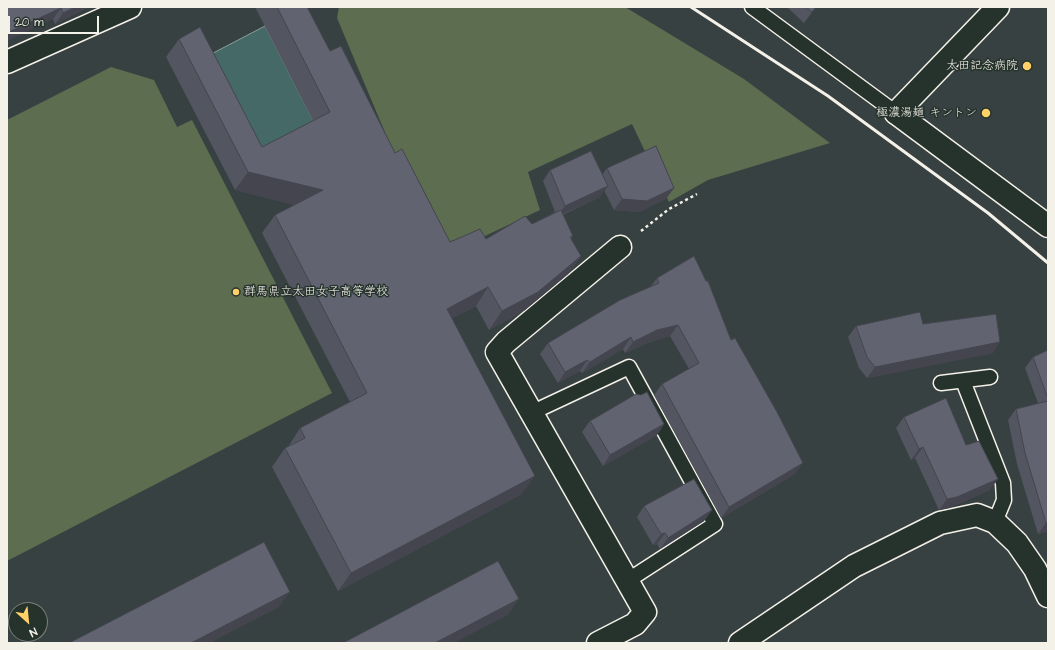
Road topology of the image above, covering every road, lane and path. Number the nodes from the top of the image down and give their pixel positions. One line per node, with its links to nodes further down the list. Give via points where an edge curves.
1 (130, 7): 4 (street)
2 (752, 7): 5 (lane)
3 (998, 7): 5 (street)
4 (7, 62)
5 (896, 113): 7 (street)
6 (697, 194): 8 (path, via 669,210)
7 (1048, 226)
8 (620, 246): 12 (street, via 497,352)
9 (990, 377): 10 (lane)
10 (963, 380): 11 (lane); 13 (lane, via 1003,482 1004,500)
11 (941, 383)
12 (531, 413): 14 (street); 14 (lane, via 629,367 715,524)
13 (995, 522): 15 (street, via 1017,543 1035,569); 17 (street, via 978,515 940,524 922,532 854,566)
14 (627, 581): 16 (street, via 645,612 635,624)
15 (1048, 596)
16 (598, 643)
17 (740, 643)

